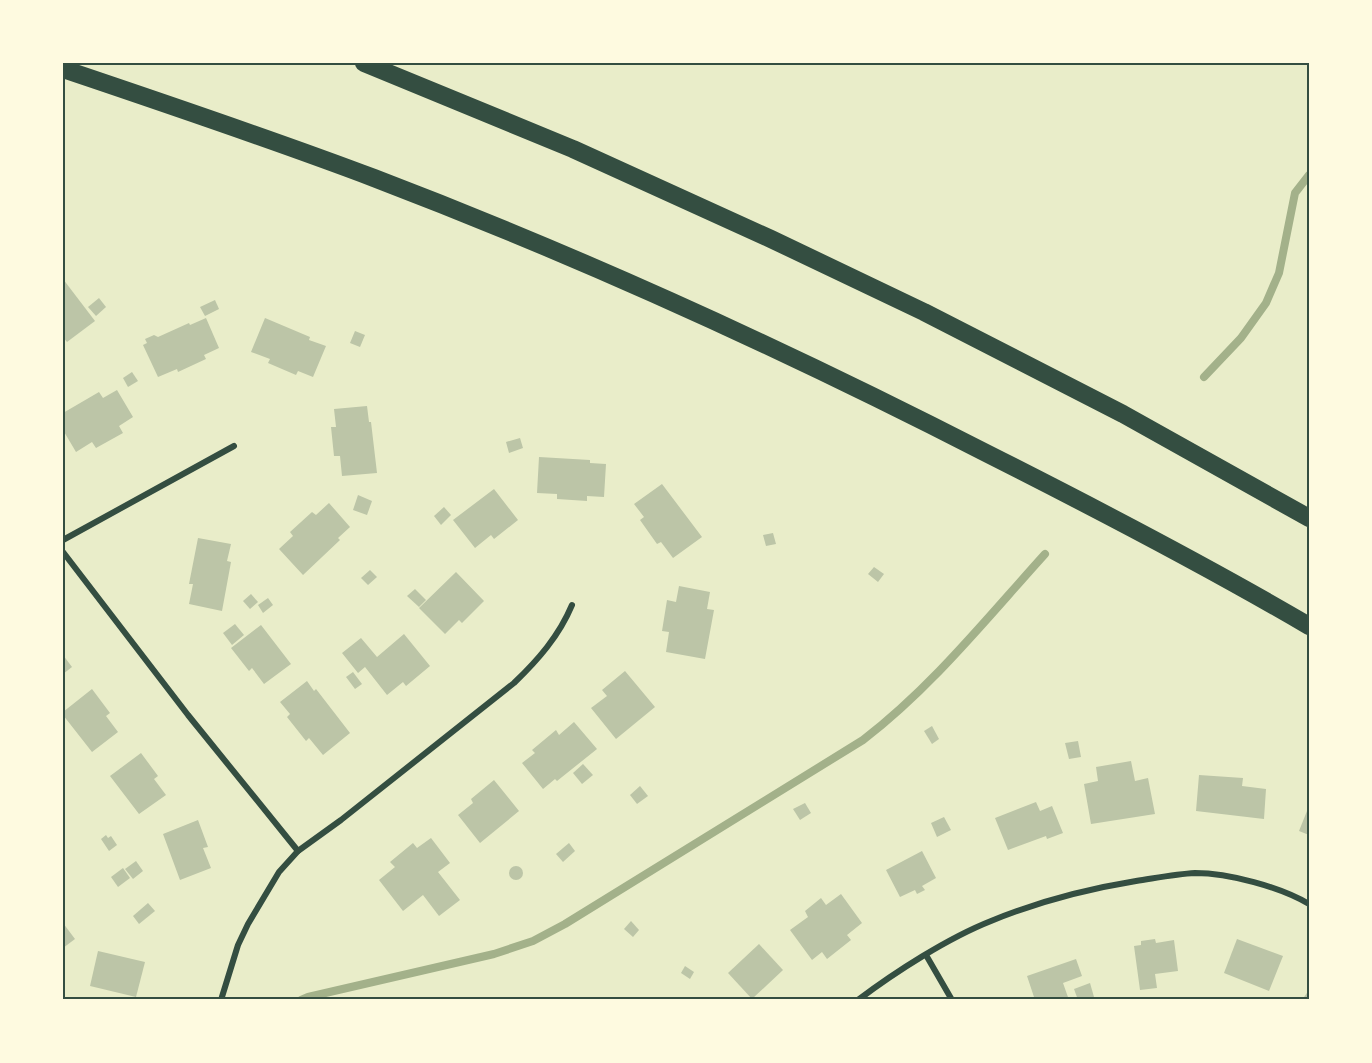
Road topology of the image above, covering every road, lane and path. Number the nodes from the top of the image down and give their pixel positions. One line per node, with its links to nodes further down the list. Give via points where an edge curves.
1 (364, 63): 4 (highway, via 583,154 904,303 1123,414)
2 (63, 69): 8 (highway, via 375,179 732,329 1077,499)
3 (234, 446): 5 (street)
4 (1309, 518)
5 (63, 540)
6 (63, 552): 9 (street, via 188,716)
7 (572, 605): 9 (street, via 539,659 514,683)
8 (1309, 627)
9 (298, 851): 12 (street, via 279,872 248,924)
10 (1309, 904): 11 (street, via 1261,884 1197,873 1163,876 1046,901 990,921)
11 (926, 955): 13 (street); 14 (street)
12 (220, 1000)
13 (858, 1000)
14 (952, 1000)

